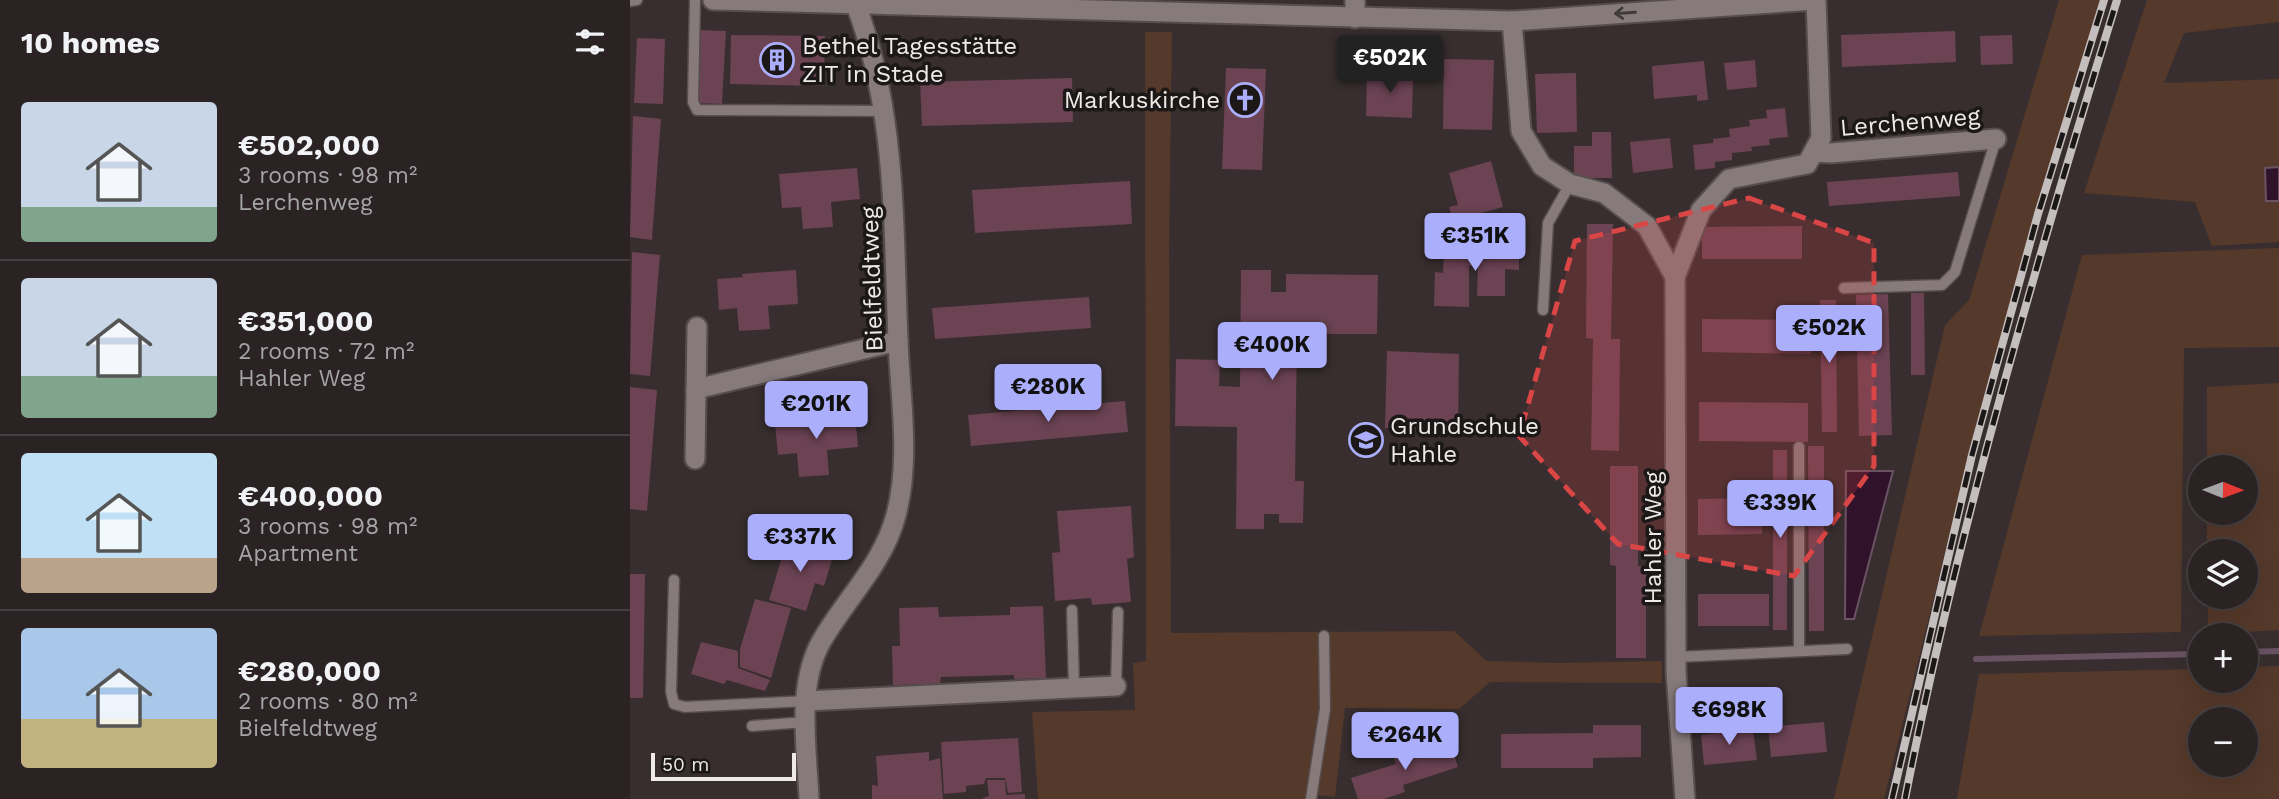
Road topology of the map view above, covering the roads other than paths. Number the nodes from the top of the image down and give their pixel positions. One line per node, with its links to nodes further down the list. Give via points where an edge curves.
1 (637, 0): 5 (lane)
2 (695, 0): 9 (lane, via 696,110)
3 (713, 0): 6 (street, Lerchenweg)
4 (1816, 0): 8 (street, Lerchenweg, one-way to 8); 11 (street, Lerchenweg, via 1821,138)
5 (630, 1)
6 (855, 2): 7 (street, Lerchenweg); 9 (street, Bielfeldtweg, via 871,45)
7 (1355, 9): 8 (street, Lerchenweg)
8 (1512, 21): 12 (street, Hahler Weg, via 1521,131 1542,166)
9 (886, 111): 17 (street, Bielfeldtweg)
10 (1996, 139): 11 (street, Lerchenweg); 14 (lane, via 1955,272 1942,285)
11 (1814, 152): 13 (street, Hahler Weg, via 1807,164 1729,179 1701,210)
12 (1570, 184): 13 (street, Hahler Weg, via 1604,193 1647,226); 15 (lane, via 1548,223)
13 (1675, 277): 27 (street, Hahler Weg)
14 (1844, 288)
15 (1543, 310)
16 (697, 327): 18 (street)
17 (898, 341): 18 (street); 30 (street, Bielfeldtweg, via 904,459 896,514 877,562 821,643)
18 (696, 389): 20 (street)
19 (1799, 447): 26 (lane)
20 (695, 459)
21 (674, 580): 30 (lane, via 674,704)
22 (1072, 610): 29 (lane)
23 (1118, 612): 28 (lane)
24 (1324, 636): 34 (lane, via 1325,709)
25 (1847, 649): 26 (lane)
26 (1799, 651): 27 (lane)
27 (1676, 657): 35 (street, Hahler Weg)
28 (1116, 686): 29 (street)
29 (1074, 688): 30 (street)
30 (806, 701): 31 (street, Bielfeldtweg)
31 (806, 722): 32 (lane); 33 (street, Bielfeldtweg)
32 (752, 726)
33 (809, 799)
34 (1311, 799)
35 (1685, 799)

